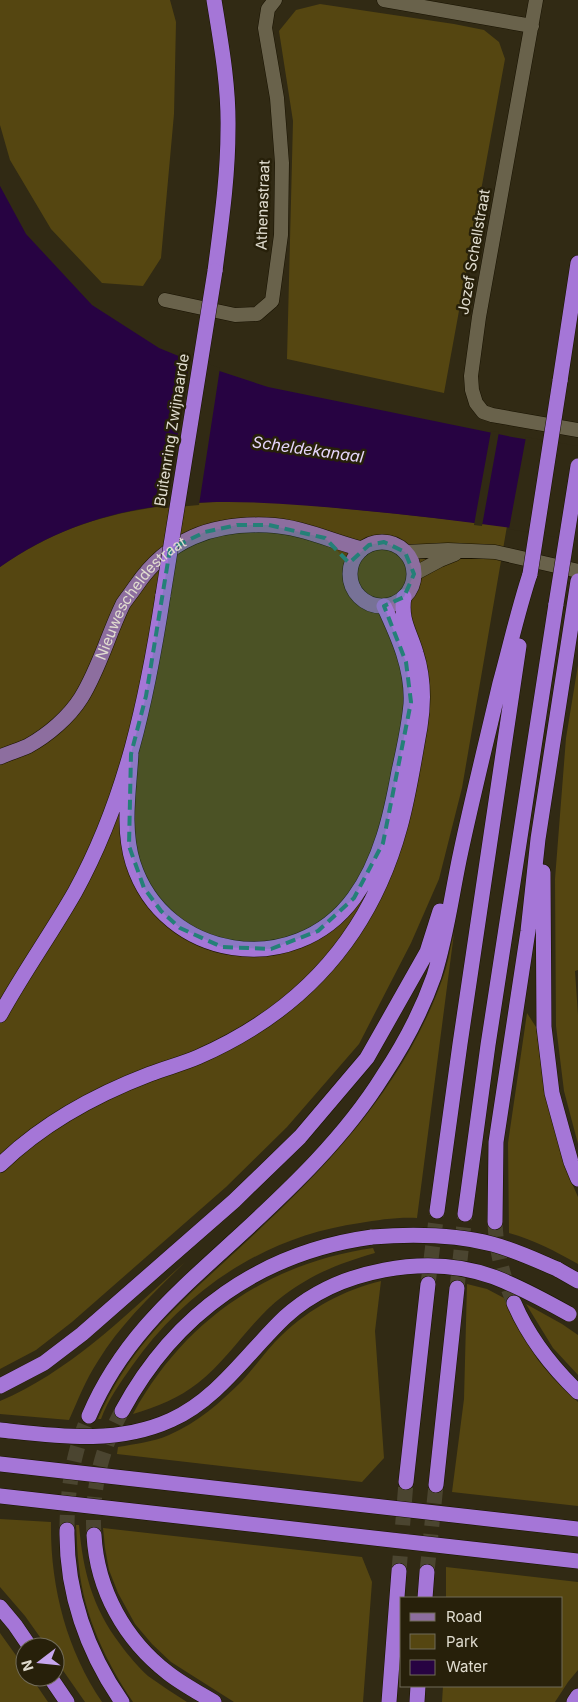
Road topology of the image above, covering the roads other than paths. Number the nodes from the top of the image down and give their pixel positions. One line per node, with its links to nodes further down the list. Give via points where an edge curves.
1 (214, 0): 23 (highway, Buitenring Zwijnaarde, bridge, via 225,67 228,129 221,223 146,696)
2 (275, 0): 7 (street, Athenastraat, via 268,9 265,28 277,98 282,163 281,235 272,301 257,314 235,315)
3 (384, 0): 5 (street)
4 (536, 0): 5 (street, Jozef Schellstraat)
5 (532, 26): 8 (street, Jozef Schellstraat, via 479,317 472,390 483,412)
6 (578, 263): 15 (highway, bridge)
7 (165, 300)
8 (578, 430)
9 (578, 466): 30 (highway, bridge, via 488,1045)
10 (325, 538): 11 (main road, Nieuwescheldestraat); 14 (main road, Nieuwescheldestraat); 24 (main road, Nieuwescheldestraat, via 304,530 277,526 237,525 205,532 178,544 159,558 124,603 81,698 56,726 29,745)
11 (362, 548): 13 (main road, Nieuwescheldestraat, via 384,542); 14 (main road)
12 (463, 550): 13 (street, Nieuwescheldestraat); 15 (street, Nieuwescheldestraat, via 495,552); 17 (street, Nieuwescheldestraat)
13 (405, 552): 17 (main road)
14 (351, 565): 21 (main road, via 352,586 357,594 364,601)
15 (530, 567): 16 (street, Nieuwescheldestraat); 20 (highway)
16 (578, 571)
17 (414, 574): 19 (main road)
18 (578, 581): 22 (highway)
19 (404, 597): 21 (main road); 27 (highway, via 403,619 421,670 420,728 397,837 374,897 336,955 285,1007 256,1027 196,1058 149,1074 72,1110 14,1151)
20 (524, 598): 25 (highway); 29 (highway)
21 (384, 606): 23 (highway, via 396,630 410,683 408,728 395,794 382,843 370,871 354,898 337,917 318,931 294,943 247,951 222,947 200,938 180,928 161,911 144,888 129,846)
22 (554, 736): 28 (highway, via 543,878 544,1026 552,1094); 31 (highway, via 496,1142)
23 (131, 754): 26 (highway, via 97,846 75,891)
24 (0, 757)
25 (462, 848): 37 (highway, via 427,952 367,1058 345,1085 300,1137 234,1201 82,1334 44,1363); 40 (highway, via 434,976 407,1036 382,1078 356,1115 299,1179 153,1317 112,1369)
26 (0, 1015)
27 (0, 1165)
28 (578, 1179)
29 (437, 1211)
30 (465, 1214)
31 (495, 1222)
32 (578, 1281): 39 (highway, bridge, via 492,1244 455,1238 418,1235 372,1237 325,1246 249,1277 190,1321 165,1348)
33 (428, 1284): 43 (highway)
34 (457, 1288): 44 (highway)
35 (514, 1303): 38 (highway, via 544,1356)
36 (573, 1317): 41 (highway, bridge, via 532,1293 493,1277 464,1270 416,1267 376,1271 337,1283 302,1304 286,1316 215,1390 172,1420 133,1432 99,1436 71,1437)
37 (5, 1384)
38 (578, 1392)
39 (122, 1410)
40 (89, 1416)
41 (0, 1430)
42 (0, 1464): 46 (highway, bridge)
43 (406, 1482)
44 (436, 1485)
45 (0, 1496): 49 (highway, bridge)
46 (578, 1529)
47 (67, 1530): 59 (highway, via 70,1573 85,1632 96,1660)
48 (94, 1535): 60 (highway, via 102,1582 112,1606 134,1640 169,1674)
49 (578, 1561)
50 (399, 1571): 61 (highway)
51 (427, 1572): 52 (highway)
52 (425, 1597)
53 (0, 1607): 54 (highway)
54 (23, 1637)
55 (57, 1687): 58 (highway)
56 (418, 1687): 62 (highway)
57 (578, 1696): 63 (highway)
58 (67, 1702)
59 (122, 1702)
60 (214, 1702)
61 (389, 1702)
62 (417, 1702)
63 (574, 1702)

